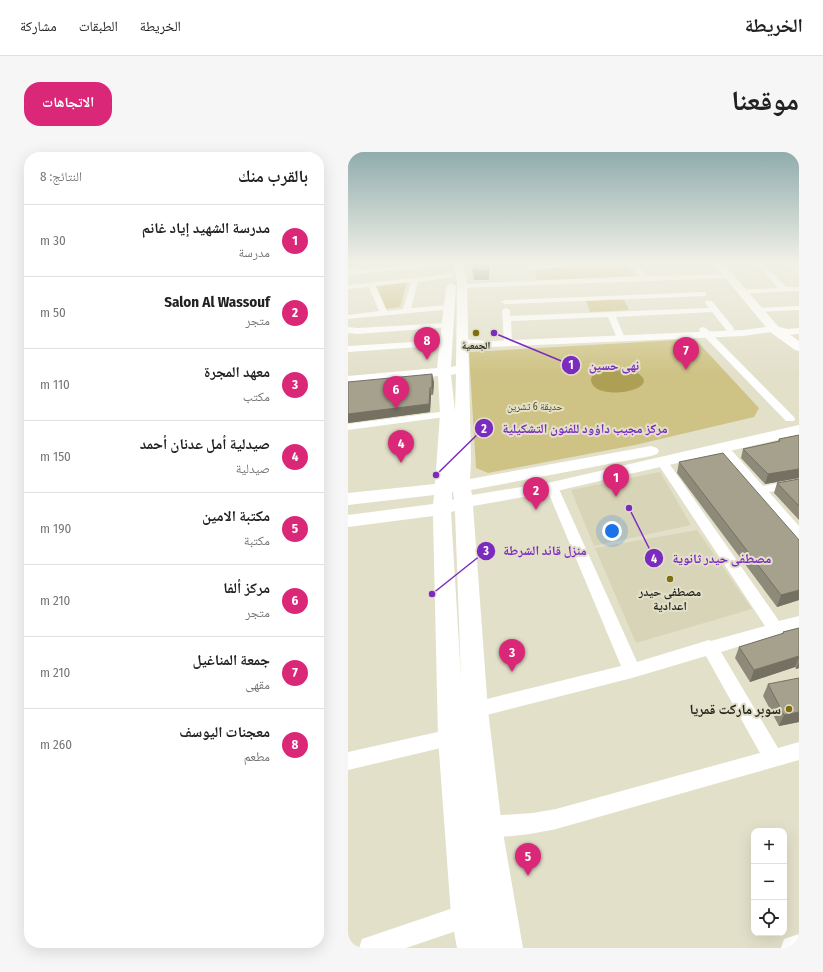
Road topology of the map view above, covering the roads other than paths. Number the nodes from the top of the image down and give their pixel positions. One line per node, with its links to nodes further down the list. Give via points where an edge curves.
1 (379, 300): 14 (street)
2 (409, 300): 13 (street)
3 (452, 300): 20 (main road)
4 (452, 300): 20 (main road)
5 (505, 300): 19 (street)
6 (582, 300): 17 (street)
7 (632, 300): 15 (street)
8 (707, 300): 11 (street)
9 (749, 300): 12 (main road)
10 (799, 308): 12 (street)
11 (715, 310): 15 (street); 21 (street)
12 (758, 310): 22 (main road)
13 (406, 311): 14 (street); 20 (street)
14 (384, 313): 18 (street)
15 (638, 314): 16 (street)
16 (611, 315): 17 (street); 26 (street)
17 (587, 316): 19 (street)
18 (348, 317)
19 (506, 319): 27 (street)
20 (451, 329): 23 (street); 27 (street); 29 (street); 31 (main road)
21 (730, 329): 22 (street); 25 (street)
22 (774, 329): 24 (street); 25 (street, via 743,333); 28 (main road); 30 (main road, via 777,337)
23 (348, 330)
24 (799, 331)
25 (705, 332): 26 (street); 35 (street)
26 (620, 336): 27 (street)
27 (508, 340)
28 (799, 347)
29 (348, 349)
30 (799, 357)
31 (453, 368): 32 (main road); 33 (main road); 34 (main road); 42 (main road, via 463,460)
32 (348, 376)
33 (348, 380)
34 (448, 414): 36 (street); 42 (main road)
35 (797, 423): 37 (main road); 38 (main road)
36 (348, 427)
37 (723, 447): 38 (main road); 41 (street)
38 (658, 455): 40 (main road); 42 (main road); 47 (street)
39 (799, 483): 41 (street)
40 (552, 487): 42 (main road); 49 (street)
41 (762, 490): 45 (street)
42 (453, 496): 43 (main road); 44 (main road); 50 (main road); 51 (main road)
43 (348, 499)
44 (348, 521)
45 (799, 535)
46 (799, 622): 47 (street)
47 (775, 628): 48 (street)
48 (709, 647): 49 (street); 53 (street)
49 (632, 671): 50 (street)
50 (475, 710): 55 (main road)
51 (451, 738): 54 (street); 56 (main road)
52 (799, 751): 53 (street)
53 (774, 758): 55 (street, via 556,819)
54 (348, 761)
55 (487, 828): 60 (main road)
56 (468, 915): 58 (street); 59 (main road)
57 (799, 946): 61 (street)
58 (371, 948)
59 (474, 948)
60 (506, 948)
61 (793, 948)

